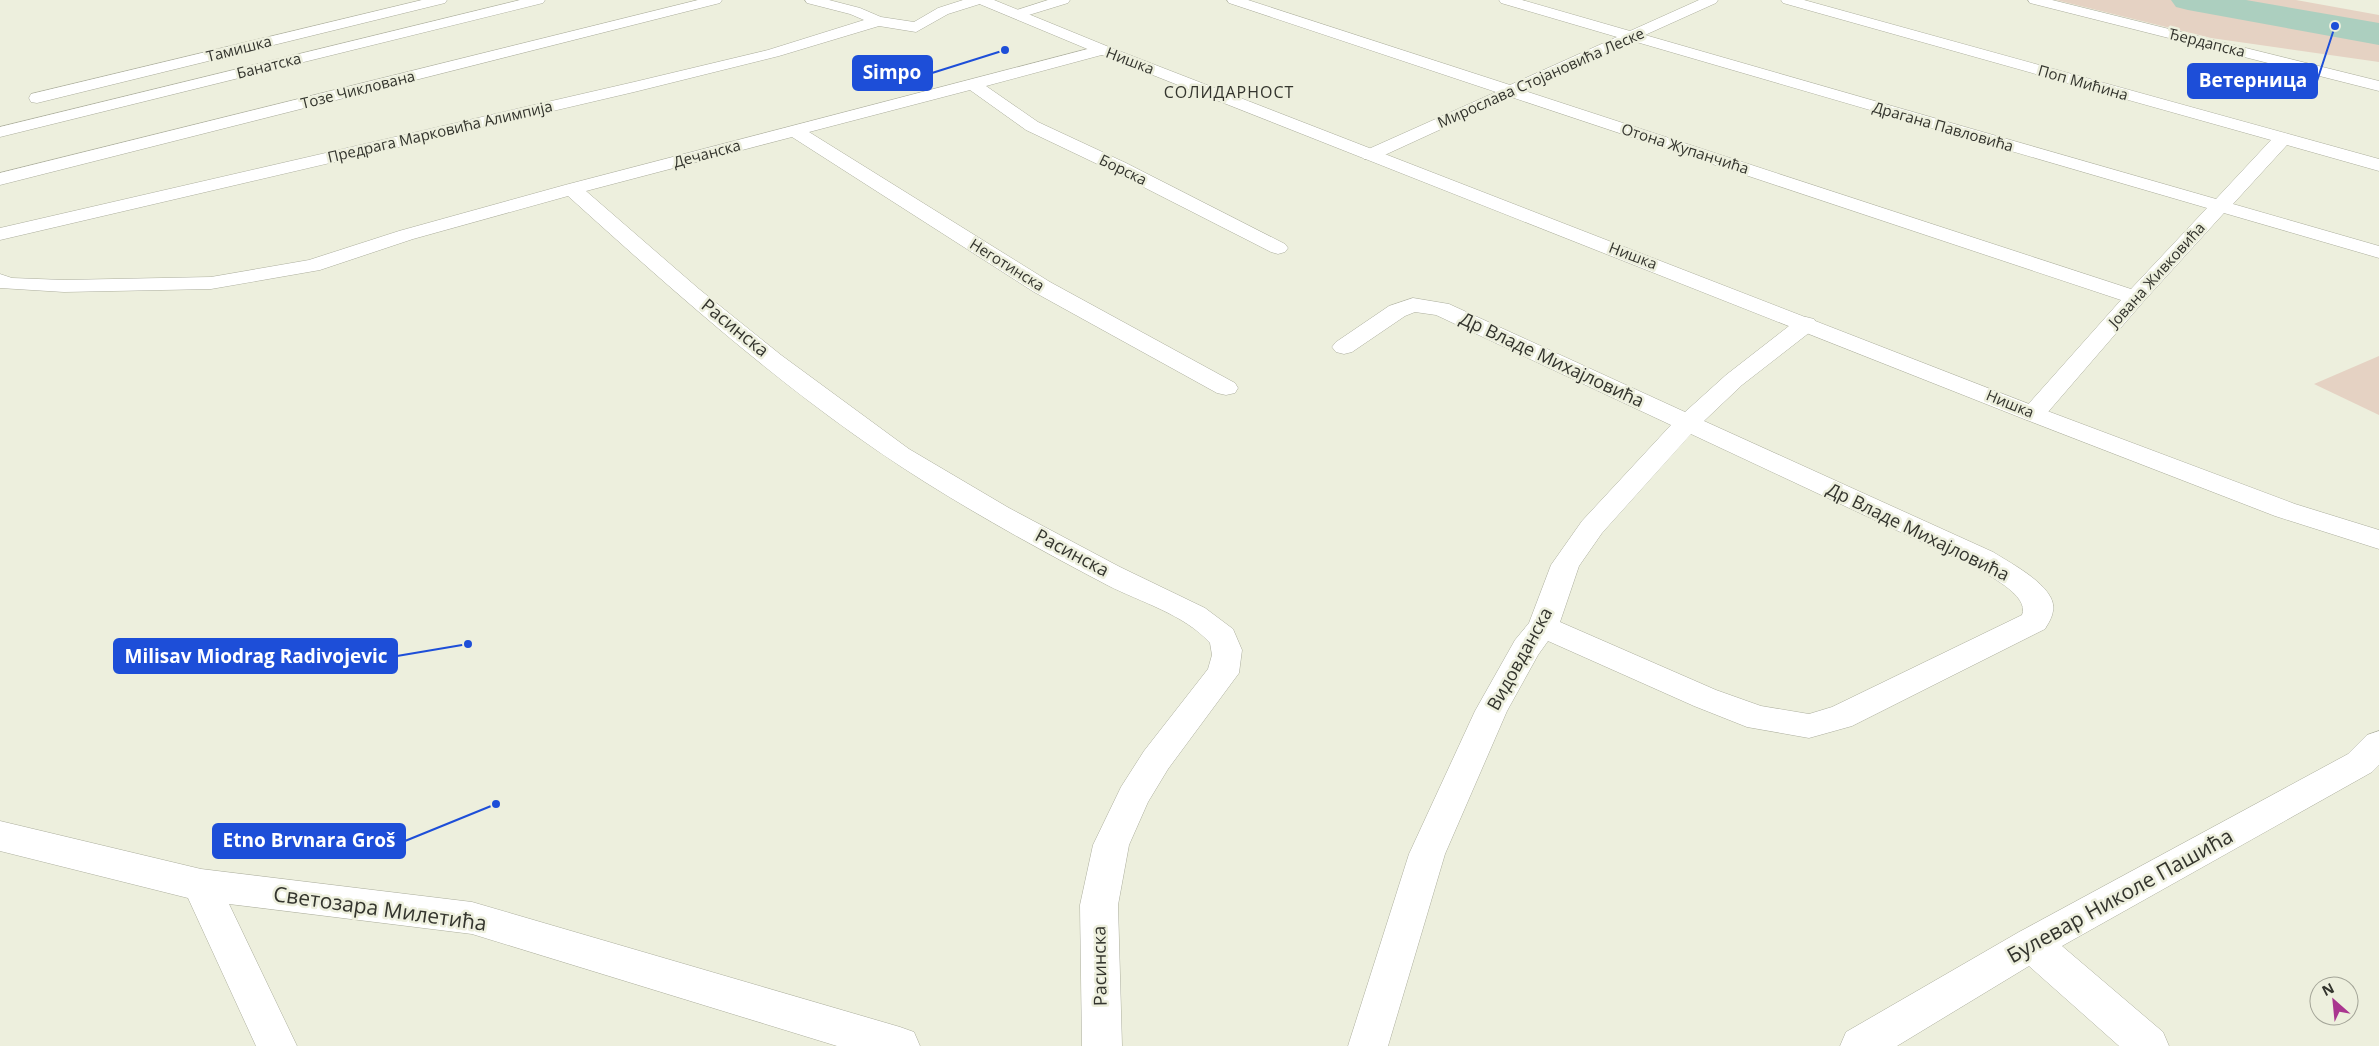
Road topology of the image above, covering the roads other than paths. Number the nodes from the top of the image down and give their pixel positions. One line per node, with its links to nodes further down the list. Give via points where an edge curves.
1 (440, 0): 20 (street, Тамишка)
2 (538, 0): 22 (street, Банатска)
3 (715, 0): 26 (street, Тозе Чиклована)
4 (812, 0): 14 (street, Предрага Марковића Алимпија, via 855,11)
5 (978, 0): 14 (street, Предрага Марковића Алимпија, via 943,11 916,26)
6 (982, 0): 13 (street, Нишка)
7 (1063, 0): 13 (street)
8 (1234, 0): 19 (street, Отона Жупанчића)
9 (1506, 0): 15 (street, Драгана Павловића)
10 (1711, 0): 15 (street, Мирослава Стојановића Леске)
11 (1788, 0): 23 (street, Поп Мићина)
12 (2035, 0): 18 (street, Ђердапска)
13 (1018, 14): 16 (street, Нишка)
14 (878, 21): 29 (street, Предрага Марковића Алимпија, via 773,53 634,87)
15 (1632, 37): 19 (street, Мирослава Стојановића Леске); 28 (street, Драгана Павловића)
16 (1103, 50): 17 (street, Дечанска); 24 (street, Нишка)
17 (973, 84): 21 (street, Дечанска); 30 (street, Борска, via 1032,126 1119,166)
18 (2379, 86)
19 (1510, 91): 24 (street, Мирослава Стојановића Леске); 33 (street, Отона Жупанчића)
20 (37, 98)
21 (795, 131): 27 (street, Дечанска); 36 (street, Неготинска, via 1042,287)
22 (0, 132)
23 (2283, 138): 25 (street, Поп Мићина); 28 (street, Јована Живковића)
24 (1370, 155): 34 (street, Нишка)
25 (2379, 165)
26 (0, 179)
27 (572, 189): 32 (street, Дечанска, via 406,235 313,266 211,283 64,286 8,284); 48 (street, Расинска, via 762,351 900,455 999,514 1196,616 1220,635 1228,647 1223,673 1156,760 1133,797 1111,845 1099,906)
28 (2219, 207): 31 (street, Драгана Павловића); 33 (street, Јована Живковића)
29 (0, 234)
30 (1278, 248)
31 (2379, 252)
32 (0, 280)
33 (2135, 297): 37 (street, Јована Живковића)
34 (1806, 324): 37 (street, Нишка); 38 (street, Видовданска, via 1734,380)
35 (1344, 346): 38 (street, Др Владе Михајловића, via 1398,311 1423,305 1457,316)
36 (1226, 388)
37 (2033, 414): 39 (street, Нишка)
38 (1688, 422): 41 (street, Видовданска, via 1577,546 1565,564); 41 (street, Др Владе Михајловића, via 1991,564 2026,587 2038,600 2040,610 2034,622 1841,717 1809,726 1758,718)
39 (2371, 545): 40 (street, Нишка)
40 (2379, 561)
41 (1542, 627): 49 (street, Видовданска, via 1526,648 1491,711 1427,854)
42 (2373, 755): 45 (street, Булевар Николе Пашића)
43 (0, 836): 44 (street, Светозара Милетића)
44 (201, 885): 46 (street); 47 (street, Светозара Милетића, via 472,918)
45 (2032, 944): 50 (street, Булевар Николе Пашића); 51 (street)
46 (277, 1046)
47 (900, 1046)
48 (1102, 1046)
49 (1368, 1046)
50 (1860, 1046)
51 (2149, 1046)

